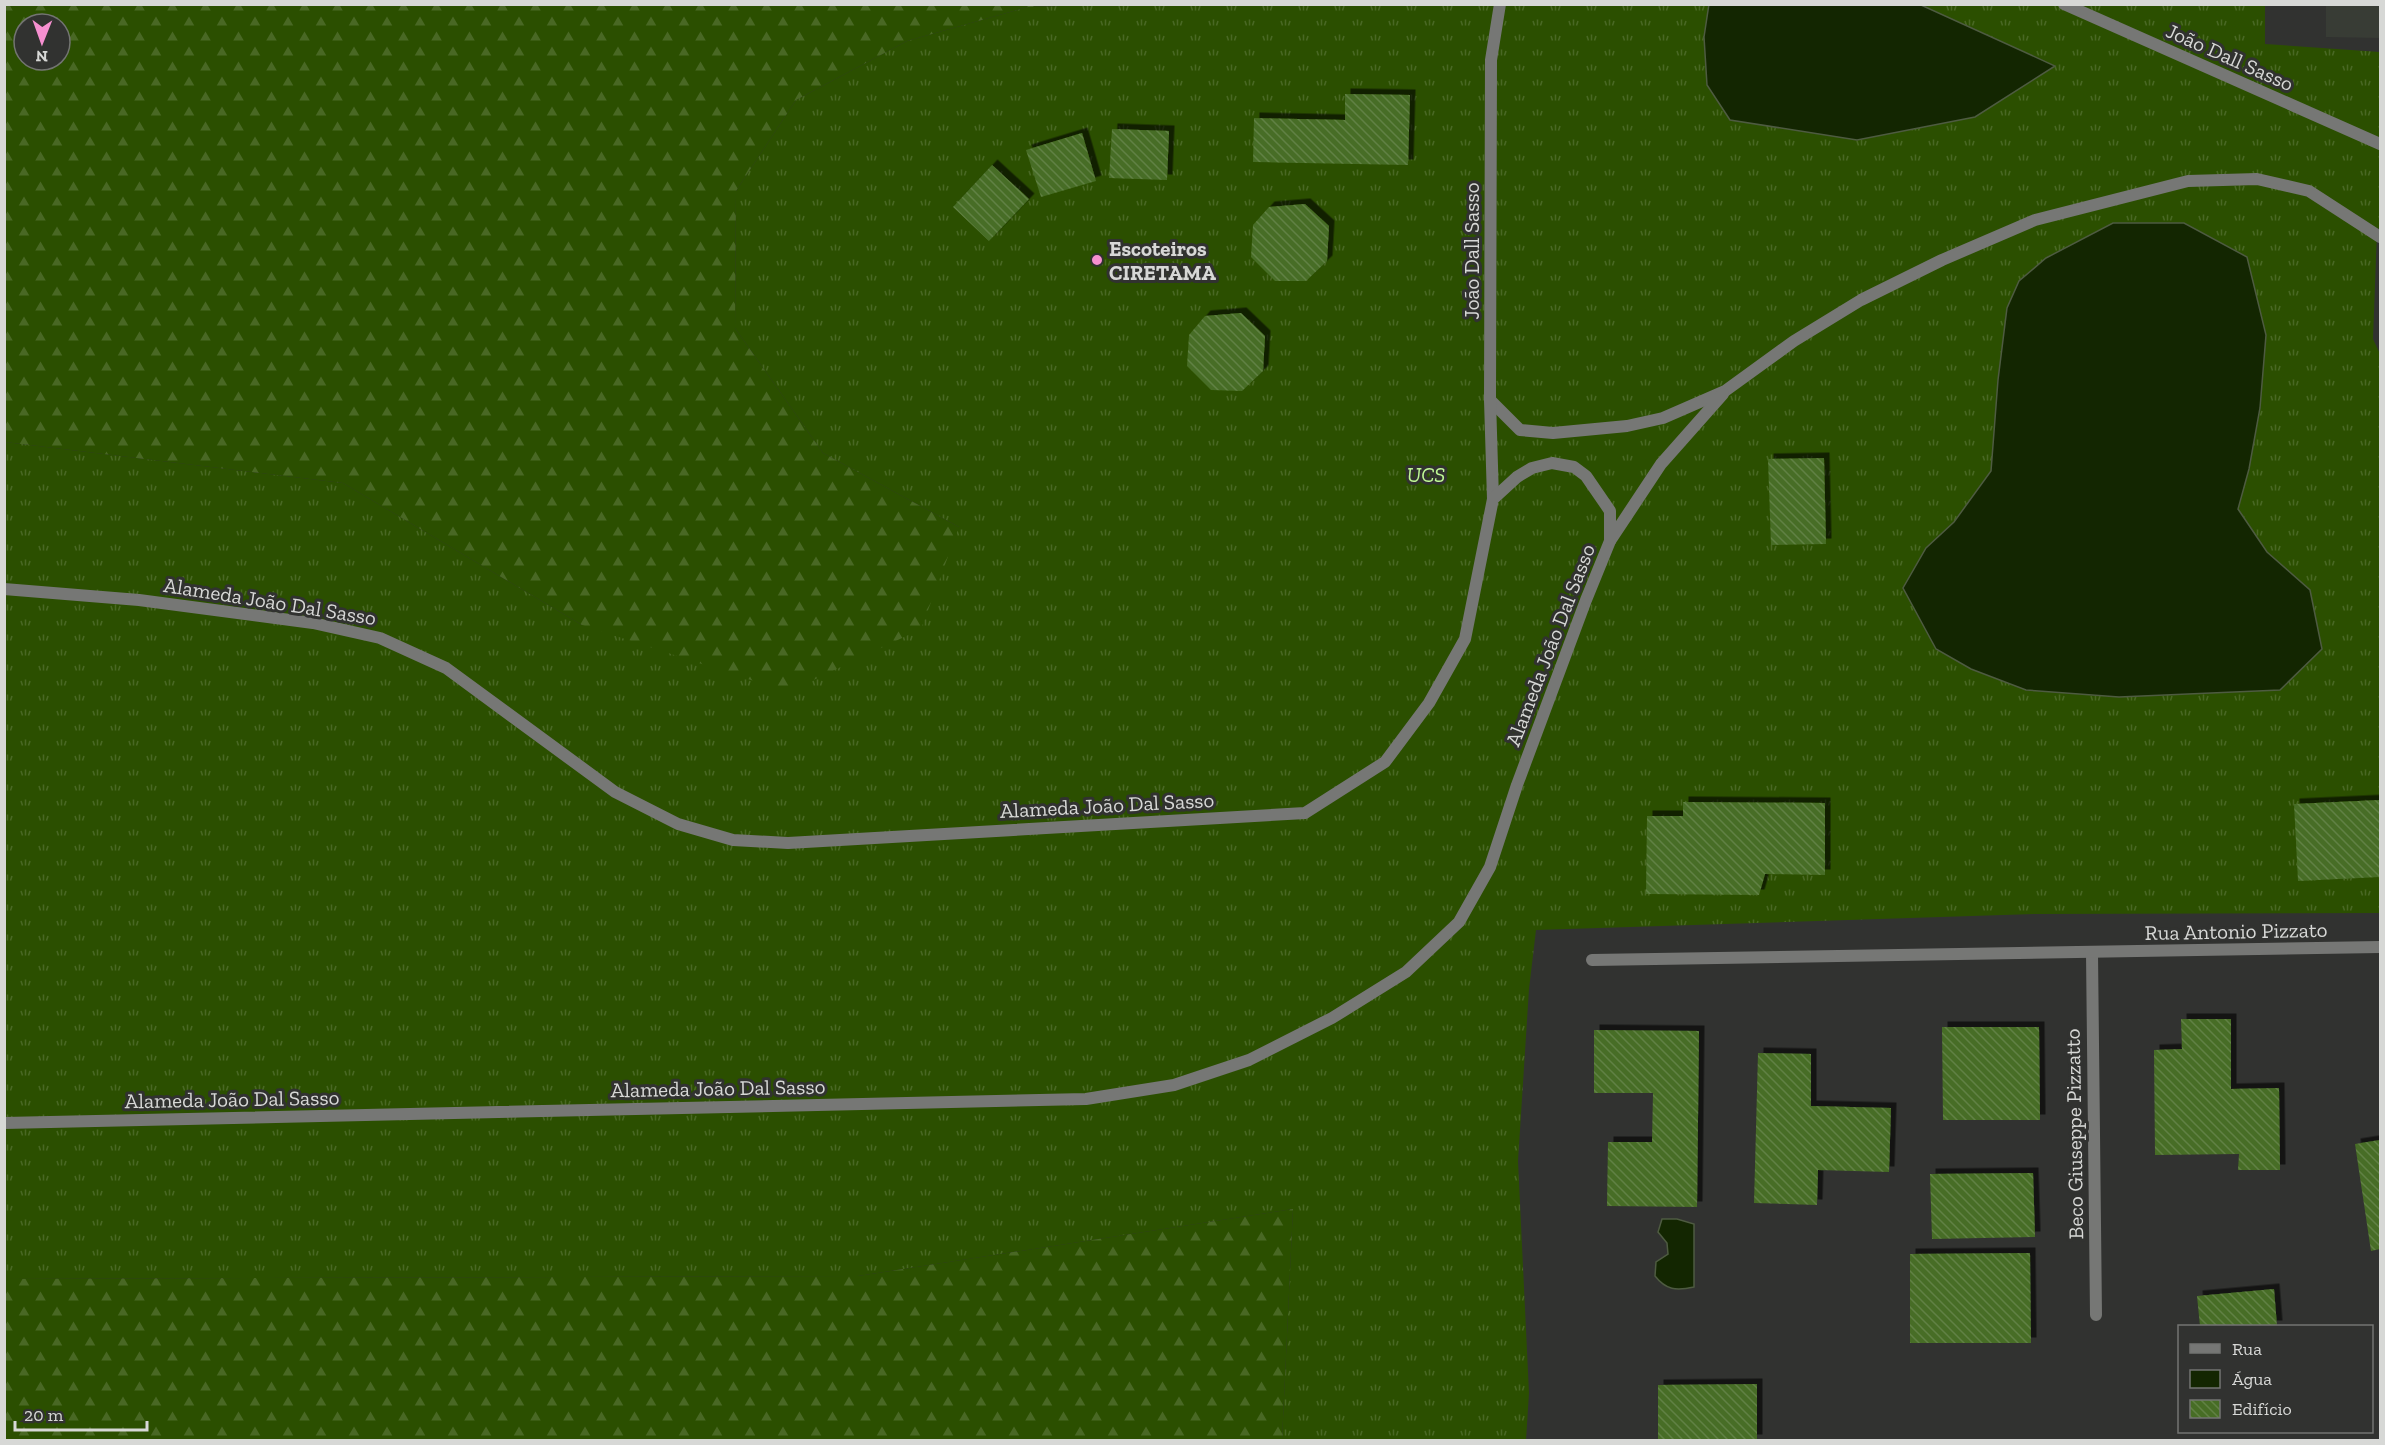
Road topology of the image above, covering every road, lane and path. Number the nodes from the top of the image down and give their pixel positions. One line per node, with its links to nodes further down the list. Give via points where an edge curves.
1 (1500, 4): 6 (street, João Dall Sasso, via 1491,60)
2 (2064, 4): 3 (street, João Dall Sasso)
3 (2380, 144)
4 (2380, 237): 5 (street, via 2309,191 2257,179 2188,181 2035,220 1942,260 1861,300)
5 (1725, 391): 6 (street, via 1663,418 1627,426 1553,433 1520,430); 8 (street, via 1661,464)
6 (1490, 400): 7 (street, João Dall Sasso)
7 (1493, 499): 8 (street, Alameda João Dal Sasso, via 1532,468 1552,463 1574,467 1586,476 1610,511); 9 (street, Alameda João Dal Sasso, via 1465,639 1429,703 1385,762 1305,813 788,843 733,840 678,824 615,792 446,668 380,638 314,623 163,603)
8 (1611, 541): 13 (street, Alameda João Dal Sasso, via 1517,785 1491,867 1458,922 1406,972 1332,1018 1249,1060 1174,1085 1086,1100)
9 (4, 589)
10 (2380, 947): 11 (street, Rua Antonio Pizzato)
11 (2092, 953): 12 (street, Rua Antonio Pizzato); 14 (street, Beco Giuseppe Pizzatto)
12 (1592, 960)
13 (4, 1124)
14 (2096, 1315)

